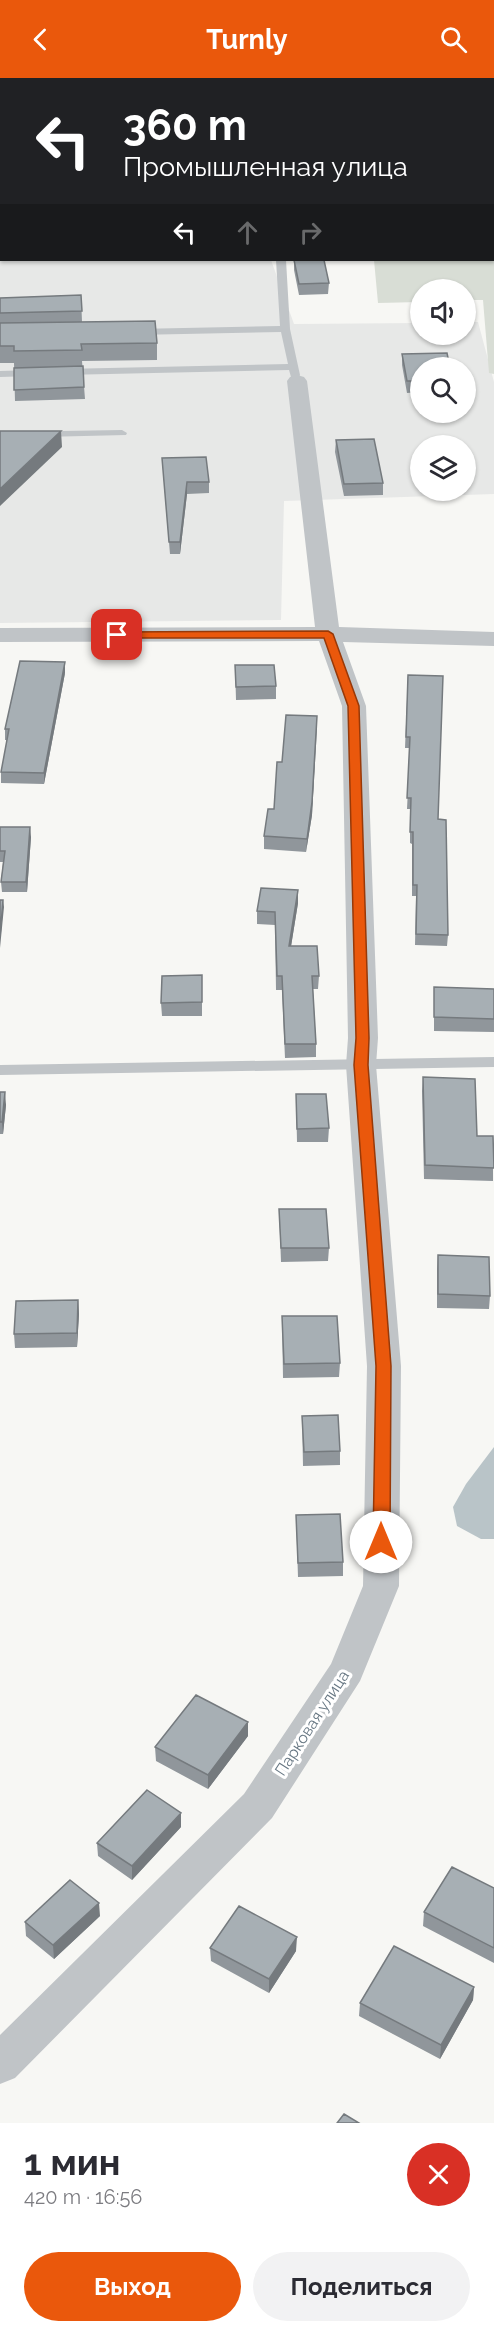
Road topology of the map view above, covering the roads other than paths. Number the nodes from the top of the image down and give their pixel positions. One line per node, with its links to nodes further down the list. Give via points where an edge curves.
1 (280, 261): 2 (lane)
2 (285, 329): 3 (lane); 5 (lane)
3 (119, 333)
4 (0, 374): 5 (lane)
5 (294, 374): 8 (street, Парковая улица)
6 (122, 433): 7 (lane)
7 (0, 435)
8 (328, 634): 9 (street); 10 (street); 12 (street, Парковая улица, via 354,706)
9 (0, 635)
10 (494, 639)
11 (494, 1062): 12 (lane)
12 (361, 1065): 13 (lane); 14 (street, Парковая улица, via 384,1366 381,1586 347,1670 258,1806)
13 (0, 1070)
14 (0, 2064)

